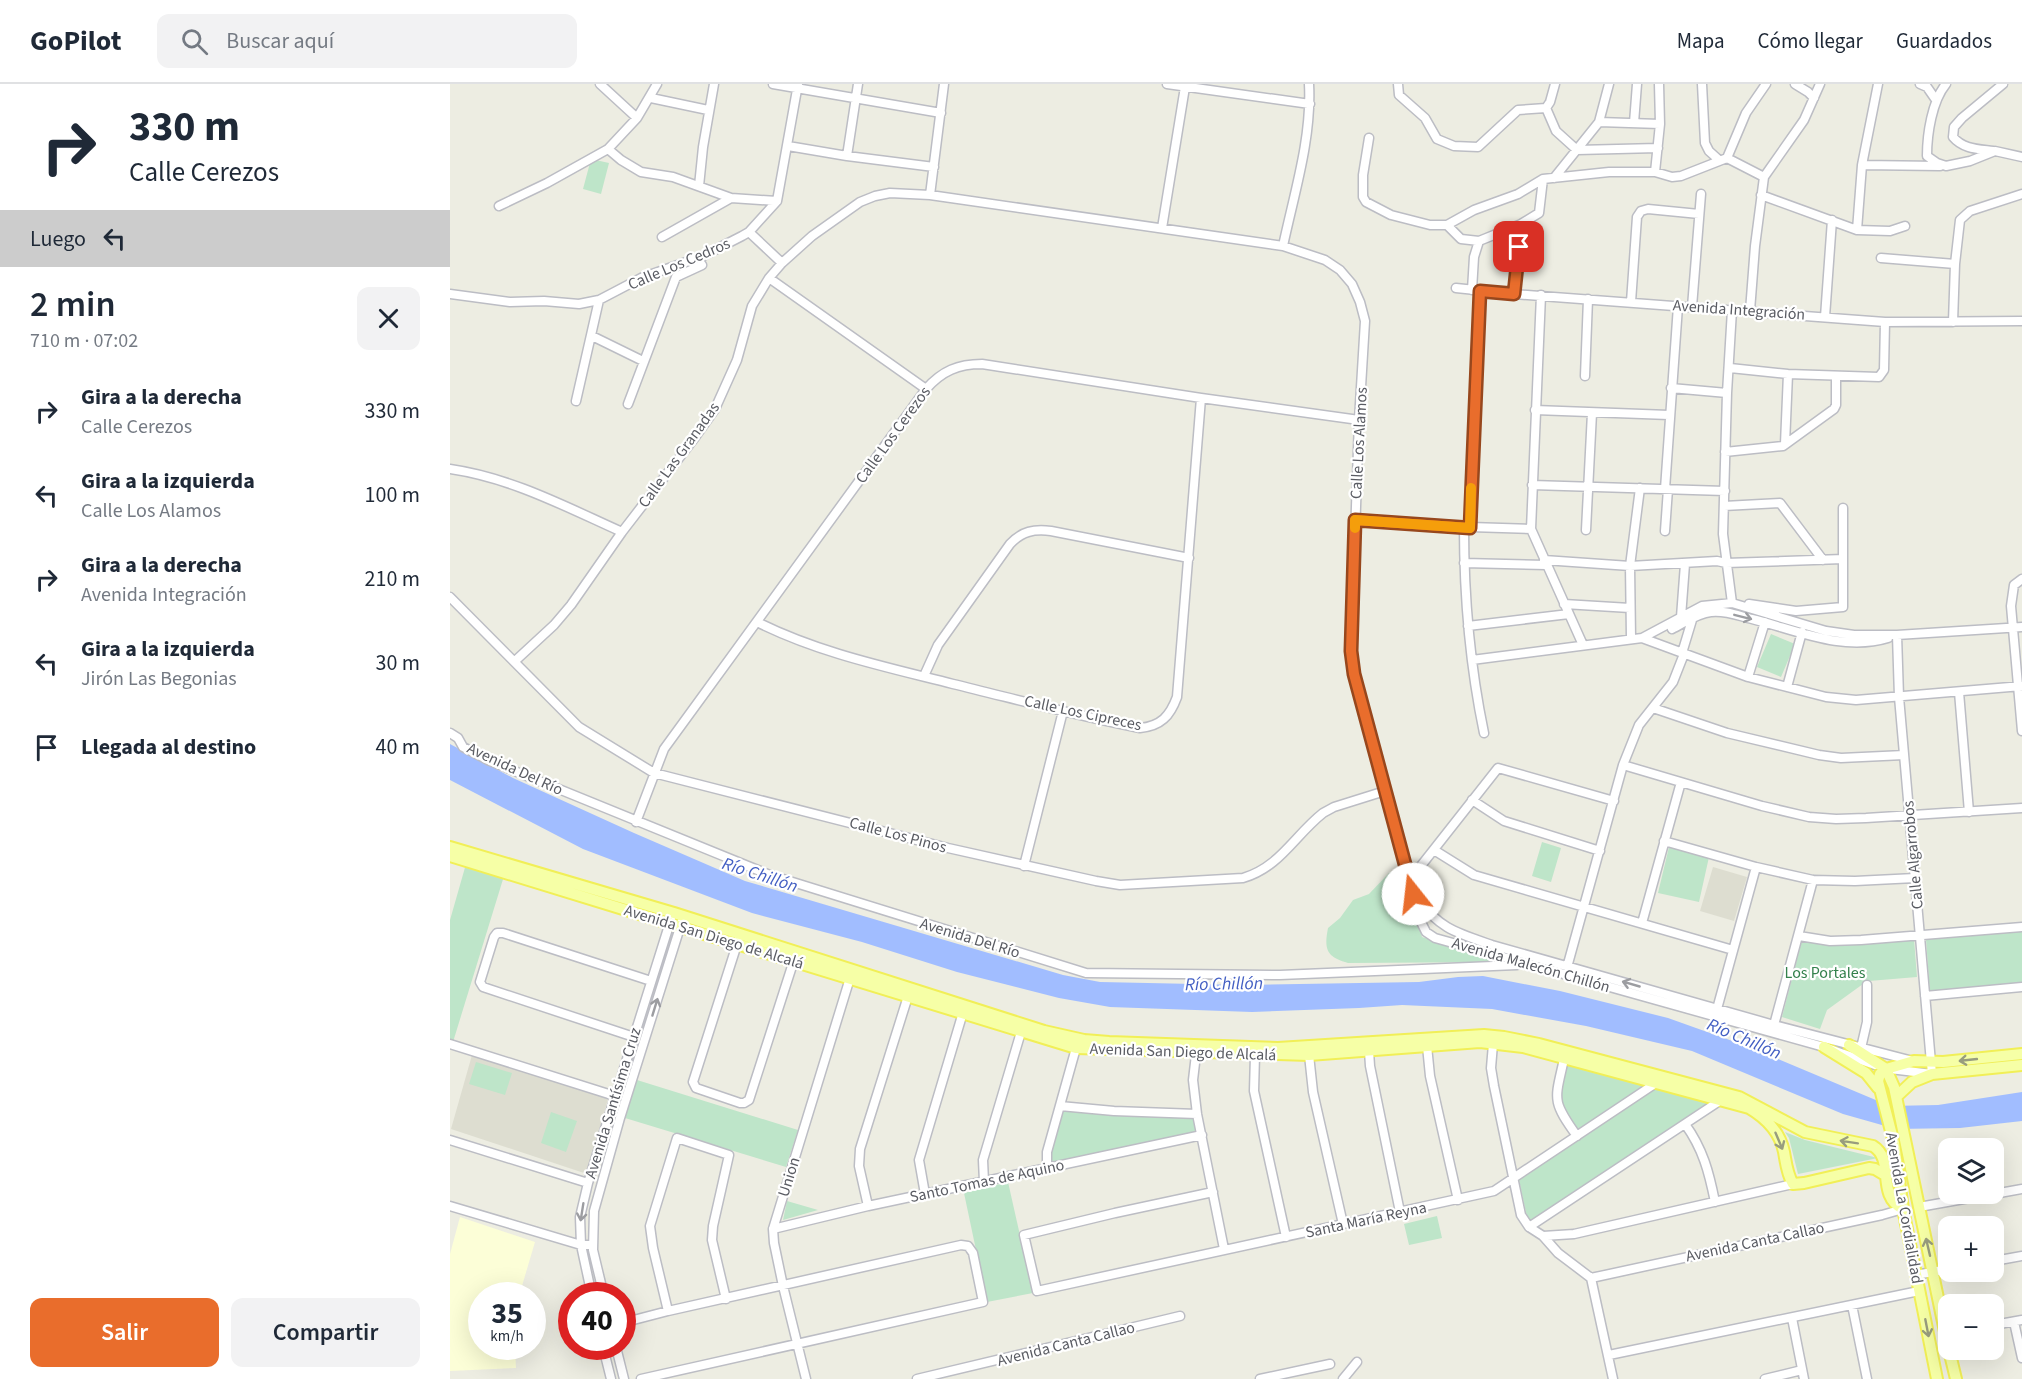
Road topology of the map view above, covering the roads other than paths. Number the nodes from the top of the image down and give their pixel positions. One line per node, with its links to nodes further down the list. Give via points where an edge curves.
1 (600, 84): 32 (street)
2 (657, 84): 24 (street)
3 (714, 84): 30 (street)
4 (773, 84): 22 (street)
5 (858, 84): 26 (street)
6 (944, 84): 31 (street)
7 (1167, 84): 23 (street)
8 (1309, 84): 28 (street)
9 (1398, 84): 29 (street, via 1399,95 1425,118 1437,139 1454,146 1478,147 1518,110)
10 (1555, 84): 29 (street)
11 (1610, 84): 33 (street)
12 (1638, 84): 34 (street)
13 (1659, 84): 35 (street)
14 (1702, 84): 44 (street, via 1705,143 1709,151)
15 (1766, 84): 44 (street)
16 (1795, 84): 25 (street)
17 (1820, 84): 25 (street)
18 (1878, 84): 45 (street)
19 (1920, 84): 27 (street)
20 (1946, 84): 27 (street)
21 (2003, 84): 41 (street, via 1954,126 1953,137 1959,144)
22 (798, 86): 26 (street); 37 (street)
23 (1185, 87): 28 (street); 65 (street)
24 (651, 98): 30 (street); 32 (street)
25 (1814, 98): 49 (street, via 1804,120)
26 (856, 99): 31 (street); 42 (street)
27 (1936, 100): 46 (street, via 1927,156)
28 (1310, 104): 70 (street)
29 (1546, 108): 40 (street, via 1556,130)
30 (708, 110): 52 (street)
31 (941, 112): 47 (street)
32 (638, 118): 39 (street)
33 (1599, 122): 34 (street); 40 (street)
34 (1634, 123): 35 (street)
35 (1660, 124): 38 (street)
36 (1369, 138): 63 (street, via 1363,175 1366,202 1413,222)
37 (788, 146): 42 (street); 58 (street)
38 (1658, 148): 40 (street); 48 (street)
39 (608, 149): 52 (street, via 641,171); 59 (street)
40 (1576, 150): 50 (street)
41 (1995, 151): 43 (street); 46 (street, via 1971,162)
42 (847, 156): 47 (street)
43 (2022, 157)
44 (1723, 159): 48 (street, via 1681,176); 49 (street)
45 (1863, 165): 46 (street); 66 (street)
46 (1946, 166)
47 (934, 167): 55 (street)
48 (1655, 172): 50 (street)
49 (1764, 177): 56 (street)
50 (1554, 178): 51 (street)
51 (1544, 179): 62 (street, via 1540,212); 63 (street)
52 (699, 186): 57 (street)
53 (1701, 194): 60 (street)
54 (2022, 194): 73 (street, via 1962,216)
55 (930, 195): 65 (street, Calle Las Granadas); 72 (street, Calle Las Granadas, via 890,193 860,202)
56 (1761, 195): 61 (street); 87 (street)
57 (731, 198): 58 (street); 68 (street)
58 (777, 201): 67 (street, Calle Los Cedros)
59 (499, 206)
60 (1699, 214): 83 (street, via 1641,211 1637,217); 85 (street)
61 (1832, 220): 66 (street); 88 (street)
62 (1521, 224): 69 (street); 79 (street)
63 (1448, 225): 69 (street, via 1461,239)
64 (1905, 226): 66 (street, via 1890,231)
65 (1162, 228): 70 (street, Calle Las Granadas)
66 (1857, 230)
67 (749, 232): 72 (street); 82 (street, Calle Los Cedros)
68 (662, 237)
69 (1479, 241): 77 (street, via 1474,257)
70 (1283, 246): 107 (street, Calle Los Alamos, via 1325,260 1341,270 1360,302 1365,321)
71 (1881, 258): 73 (street)
72 (782, 263): 75 (street, Calle Las Granadas)
73 (1955, 264): 91 (street)
74 (702, 265): 93 (street, via 676,277)
75 (769, 278): 99 (street); 123 (street, Calle Las Granadas, via 752,306 737,360 715,409)
76 (1456, 288): 77 (street, Avenida Integración)
77 (1476, 290): 79 (street, Avenida Integración); 119 (street)
78 (450, 294): 82 (street, Calle Los Cedros, via 510,302 579,304)
79 (1514, 294): 80 (street, Avenida Integración)
80 (1541, 295): 81 (street, Avenida Integración); 104 (street)
81 (1588, 299): 83 (street, Avenida Integración); 96 (street)
82 (599, 300): 92 (street)
83 (1631, 302): 84 (street, Avenida Integración)
84 (1678, 306): 85 (street, Avenida Integración); 98 (street)
85 (1692, 307): 86 (street, Avenida Integración)
86 (1732, 310): 87 (street, Avenida Integración); 94 (street)
87 (1750, 311): 88 (street, Avenida Integración)
88 (1826, 317): 90 (street, Avenida Integración)
89 (2022, 321): 91 (street, Avenida Integración)
90 (1885, 322): 91 (street, Avenida Integración); 97 (street, via 1882,374)
91 (1953, 322)
92 (592, 336): 93 (street); 102 (street)
93 (644, 361): 103 (street)
94 (1730, 368): 95 (street); 100 (street)
95 (1788, 374): 97 (street); 108 (street)
96 (1585, 376)
97 (1836, 376): 108 (street, via 1836,405)
98 (1671, 388): 100 (street); 106 (street)
99 (926, 389): 101 (street, Calle Los Cerezos, via 948,370 982,364); 140 (street, Calle Los Cerezos)
100 (1727, 393): 109 (street)
101 (1201, 398): 107 (street, Calle Los Cerezos); 124 (street, Calle Los Cipreces)
102 (576, 401)
103 (628, 404)
104 (1535, 410): 105 (street); 111 (street)
105 (1592, 413): 106 (street); 112 (street)
106 (1669, 415): 114 (street)
107 (1359, 420): 118 (street, Calle Los Alamos)
108 (1785, 444): 109 (street)
109 (1725, 452): 115 (street)
110 (450, 469): 123 (street, via 534,492)
111 (1532, 485): 112 (street); 120 (street)
112 (1587, 488): 113 (street); 121 (street)
113 (1640, 488): 114 (street); 131 (street)
114 (1666, 489): 115 (street); 122 (street)
115 (1725, 491): 116 (street)
116 (1724, 506): 126 (street, via 1780,503); 128 (street)
117 (1842, 508): 125 (street)
118 (1355, 520): 119 (street); 167 (street, Calle Los Alamos, via 1351,651 1361,705)
119 (1467, 527): 120 (street); 129 (street)
120 (1531, 529): 127 (street)
121 (1586, 530)
122 (1665, 531)
123 (622, 532): 151 (street, Calle Las Granadas, via 571,605)
124 (1189, 558): 152 (street, via 1051,531 1028,531 1010,544 938,645); 159 (street, Calle Los Cipreces, via 1177,697 1164,721 1140,728)
125 (1843, 559): 126 (street); 134 (street, via 1842,608 1796,611)
126 (1823, 560): 128 (street)
127 (1545, 562): 129 (street); 131 (street); 135 (street)
128 (1726, 563): 130 (street); 134 (street)
129 (1464, 564): 142 (street)
130 (1685, 564): 131 (street); 138 (street)
131 (1630, 566): 136 (street)
132 (2022, 579): 143 (street, via 2014,585 2011,606)
133 (450, 597): 151 (street, Calle Los Pinos)
134 (1733, 603): 138 (street, via 1706,605); 145 (street, via 1826,631)
135 (1564, 604): 136 (street); 137 (street)
136 (1630, 608): 146 (street)
137 (1569, 614): 142 (street); 148 (street)
138 (1681, 617): 147 (street)
139 (1692, 620): 141 (street, one-way to 141, via 1718,612); 147 (street); 149 (street)
140 (757, 622): 152 (street, Calle Los Cipreces, via 844,657); 165 (street, Calle Los Cerezos, via 664,749)
141 (1765, 622): 144 (street); 153 (street)
142 (1468, 626): 150 (street)
143 (2017, 627): 145 (street); 154 (street)
144 (1802, 632): 145 (street, via 1829,641 1858,644); 155 (street)
145 (1897, 635): 157 (street, Calle Algarrobos)
146 (1631, 638): 147 (street); 148 (street)
147 (1646, 639): 149 (street)
148 (1583, 645): 150 (street)
149 (1683, 654): 153 (street); 158 (street, via 1672,682)
150 (1472, 660): 162 (street)
151 (515, 661): 165 (street, Calle Los Pinos, via 579,727)
152 (924, 676): 159 (street, Calle Los Cipreces)
153 (1748, 676): 155 (street)
154 (2020, 686): 156 (street); 160 (street)
155 (1786, 687): 157 (street, via 1856,700)
156 (1959, 692): 157 (street); 171 (street)
157 (1899, 697): 163 (street, Calle Algarrobos)
158 (1653, 708): 163 (street, via 1727,733 1819,755); 164 (street, via 1639,725)
159 (1063, 711): 180 (street)
160 (2022, 731)
161 (450, 733): 173 (street, Avenida Del Río, via 463,747 490,761)
162 (1484, 734)
163 (1904, 755): 172 (street, Calle Algarrobos)
164 (1623, 765): 166 (street); 169 (street)
165 (654, 773): 173 (street, Calle Los Cerezos); 180 (street, Calle Los Pinos)
166 (1681, 782): 172 (street, via 1809,817); 174 (street)
167 (1385, 791): 180 (street, Calle Los Pinos, via 1323,813 1268,867 1243,878 1120,885); 184 (street, Calle Los Alamos)
168 (1472, 800): 169 (street, via 1498,768); 176 (street); 177 (street, via 1504,821)
169 (1614, 801): 177 (street)
170 (2022, 808): 171 (street)
171 (1969, 812): 172 (street)
172 (1910, 816): 182 (street, Calle Algarrobos)
173 (636, 822): 195 (street, Avenida Del Río, via 770,875 1086,973 1280,975)
174 (1664, 841): 181 (street); 188 (street)
175 (450, 847): 179 (main road, Avenida San Diego de Alcalá)
176 (1434, 850): 184 (street); 186 (street, via 1474,875)
177 (1600, 851): 186 (street)
178 (450, 856): 179 (main road, Avenida San Diego de Alcalá)
179 (490, 864): 187 (main road, Avenida San Diego de Alcalá)
180 (1024, 866)
181 (1756, 867): 183 (street); 193 (street)
182 (1916, 878): 183 (street); 190 (street, Calle Algarrobos)
183 (1813, 880): 191 (street)
184 (1409, 881): 185 (street, Calle Los Alamos)
185 (1413, 894): 195 (street, Avenida Malecón Chillón, via 1420,920 1426,932 1435,938); 196 (street, Avenida Malecón Chillón, via 1441,925)
186 (1584, 908): 188 (street); 196 (street)
187 (677, 920): 192 (main road, Avenida San Diego de Alcalá); 198 (street, Avenida Santísima Cruz); 261 (street, Avenida Santísima Cruz, one-way to 187, via 594,1211)
188 (1642, 923): 193 (street)
189 (2022, 927): 190 (street)
190 (1921, 934): 191 (street, via 1855,940); 202 (street, Calle Algarrobos)
191 (1799, 936): 205 (street)
192 (738, 939): 194 (main road, Avenida San Diego de Alcalá); 194 (street, via 693,1082 696,1088 740,1103 749,1100); 201 (main road, Avenida San Diego de Alcalá)
193 (1733, 950): 203 (street)
194 (794, 960): 197 (main road, Avenida San Diego de Alcalá)
195 (1527, 964): 196 (street, Avenida Malecón Chillón)
196 (1567, 970): 203 (street, Avenida Malecón Chillón, one-way to 196); 212 (street, Avenida Malecón Chillón)
197 (850, 978): 201 (main road, Avenida San Diego de Alcalá); 257 (street, Union)
198 (651, 981): 207 (street, Avenida Santísima Cruz); 207 (street, via 497,933 480,982 483,987)
199 (1867, 985): 214 (street, via 1867,1022)
200 (2022, 987): 202 (street)
201 (909, 993): 204 (main road, Avenida San Diego de Alcalá); 251 (street, via 860,1149 859,1166)
202 (1925, 996): 222 (street, Calle Algarrobos)
203 (1717, 1009): 205 (street, Avenida Malecón Chillón)
204 (964, 1010): 206 (main road, Avenida San Diego de Alcalá); 215 (main road, Avenida San Diego de Alcalá, via 1084,1040); 246 (street, via 919,1160)
205 (1774, 1025): 210 (street, Avenida Malecón Chillón)
206 (1021, 1032): 213 (main road, Avenida San Diego de Alcalá); 240 (street, via 983,1160)
207 (634, 1037): 228 (street, Avenida Santísima Cruz)
208 (450, 1044): 228 (street)
209 (1493, 1044): 211 (main road, Avenida San Diego de Alcalá); 220 (main road, Avenida San Diego de Alcalá, via 1523,1047); 239 (street, via 1491,1068)
210 (1849, 1045): 214 (street, Avenida Malecón Chillón); 224 (main road)
211 (1427, 1046): 216 (main road, Avenida San Diego de Alcalá); 247 (street)
212 (1824, 1047): 224 (street, Avenida Malecón Chillón); 227 (main road, via 1866,1073)
213 (1076, 1048): 215 (main road, Avenida San Diego de Alcalá); 231 (street)
214 (1861, 1048): 221 (street, Avenida Malecón Chillón)
215 (1197, 1049): 218 (main road, Avenida San Diego de Alcalá); 226 (main road, Avenida San Diego de Alcalá, via 1484,1035 1539,1044); 232 (street, via 1193,1080)
216 (1369, 1051): 219 (main road, Avenida San Diego de Alcalá); 254 (street)
217 (2022, 1054): 222 (main road, Avenida Malecón Chillón, one-way to 222)
218 (1255, 1055): 219 (main road, Avenida San Diego de Alcalá); 259 (street, via 1254,1091)
219 (1309, 1055): 255 (street, via 1313,1092)
220 (1564, 1059): 226 (main road, Avenida San Diego de Alcalá); 235 (street, via 1557,1102)
221 (1914, 1061): 222 (main road, Avenida Malecón Chillón); 224 (main road)
222 (1931, 1062): 225 (street, Calle Algarrobos)
223 (2022, 1065): 225 (main road, Avenida Malecón Chillón)
224 (1886, 1069): 225 (street, Avenida Malecón Chillón); 227 (main road, via 1878,1082); 229 (main road, Avenida La Cordialidad)
225 (1932, 1074): 229 (main road, via 1912,1082)
226 (1660, 1080): 230 (main road, Avenida San Diego de Alcalá); 235 (street, Santa María Reyna); 238 (main road, Avenida San Diego de Alcalá, one-way to 226, via 1883,1157 1873,1146 1805,1132 1739,1097)
227 (1880, 1094): 253 (main road, Avenida La Cordialidad, via 1893,1142)
228 (615, 1096): 241 (street, Avenida Santísima Cruz)
229 (1896, 1097): 252 (main road, Avenida La Cordialidad)
230 (1721, 1100): 233 (street); 242 (main road, Avenida San Diego de Alcalá, one-way to 242, via 1749,1108 1771,1125 1782,1143)
231 (1060, 1106): 232 (street); 237 (street, via 1047,1152)
232 (1197, 1114): 234 (street)
233 (1685, 1124): 248 (street, via 1704,1155); 256 (street)
234 (1202, 1135): 237 (street, Santo Tomas de Aquino); 244 (street)
235 (1577, 1136): 239 (street, Santa María Reyna)
236 (450, 1140): 241 (street)
237 (1047, 1168): 240 (street, Santo Tomas de Aquino)
238 (1885, 1175): 242 (main road, via 1869,1167); 253 (main road, Avenida San Diego de Alcalá, via 1892,1201)
239 (1514, 1179): 247 (street, Santa María Reyna, via 1494,1191); 256 (street, via 1521,1215)
240 (984, 1182): 246 (street, Santo Tomas de Aquino)
241 (588, 1183): 260 (street, Avenida Santísima Cruz, one-way to 260, via 580,1217)
242 (1793, 1184): 248 (street)
243 (2022, 1189): 245 (street)
244 (1213, 1192): 262 (street); 262 (street, Santa María Reyna, via 1024,1235 1037,1291)
245 (2004, 1192)
246 (925, 1194): 251 (street, Santo Tomas de Aquino)
247 (1458, 1200): 254 (street, Santa María Reyna)
248 (1715, 1202): 258 (street, via 1574,1234)
249 (1938, 1204): 252 (street)
250 (450, 1206): 260 (street)
251 (868, 1206): 257 (street, Santo Tomas de Aquino)
252 (1919, 1207): 253 (main road, Avenida Canta Callao); 266 (main road, Avenida La Cordialidad, one-way to 252)
253 (1903, 1209): 267 (main road, Avenida La Cordialidad); 268 (street, Avenida Canta Callao)
254 (1400, 1212): 255 (street, Santa María Reyna)
255 (1343, 1224): 259 (street, Santa María Reyna)
256 (1529, 1227): 258 (street)
257 (773, 1229): 271 (street, Union)
258 (1543, 1236): 268 (street)
259 (1286, 1237): 262 (street, Santa María Reyna)
260 (581, 1245): 261 (street); 269 (street, Avenida Santísima Cruz)
261 (593, 1245): 270 (street, Avenida Santísima Cruz)
262 (1224, 1249)
263 (2022, 1256): 264 (street)
264 (2004, 1259)
265 (1938, 1270): 266 (street)
266 (1934, 1271): 267 (street); 273 (main road, Avenida La Cordialidad)
267 (1916, 1275): 272 (main road, Avenida La Cordialidad)
268 (1591, 1278): 282 (street)
269 (589, 1282)
270 (601, 1282)
271 (783, 1286): 274 (street); 281 (street, Union); 281 (street, via 960,1245 973,1253 983,1302)
272 (1919, 1291): 275 (street); 300 (main road, Avenida La Cordialidad, one-way to 300)
273 (1939, 1294)
274 (726, 1299): 276 (street); 276 (street, via 712,1240 730,1158 681,1138 675,1140 650,1226)
275 (1852, 1305): 278 (street); 299 (street)
276 (668, 1311): 279 (street)
277 (1180, 1316): 294 (street, Avenida Canta Callao)
278 (1792, 1318): 282 (street); 289 (street)
279 (636, 1319)
280 (2018, 1321): 283 (street)
281 (796, 1343): 292 (street); 293 (street, Union)
282 (1609, 1355): 297 (street)
283 (2022, 1358)
284 (606, 1360): 290 (street)
285 (619, 1360): 291 (street)
286 (1952, 1360): 301 (main road, Avenida La Cordialidad)
287 (1357, 1362): 296 (street)
288 (1330, 1364): 295 (street)
289 (1803, 1375): 298 (street)
290 (610, 1379)
291 (624, 1379)
292 (641, 1379)
293 (806, 1379)
294 (916, 1379)
295 (1260, 1379)
296 (1343, 1379)
297 (1614, 1379)
298 (1765, 1379)
299 (1867, 1379)
300 (1937, 1379)
301 (1956, 1379)

